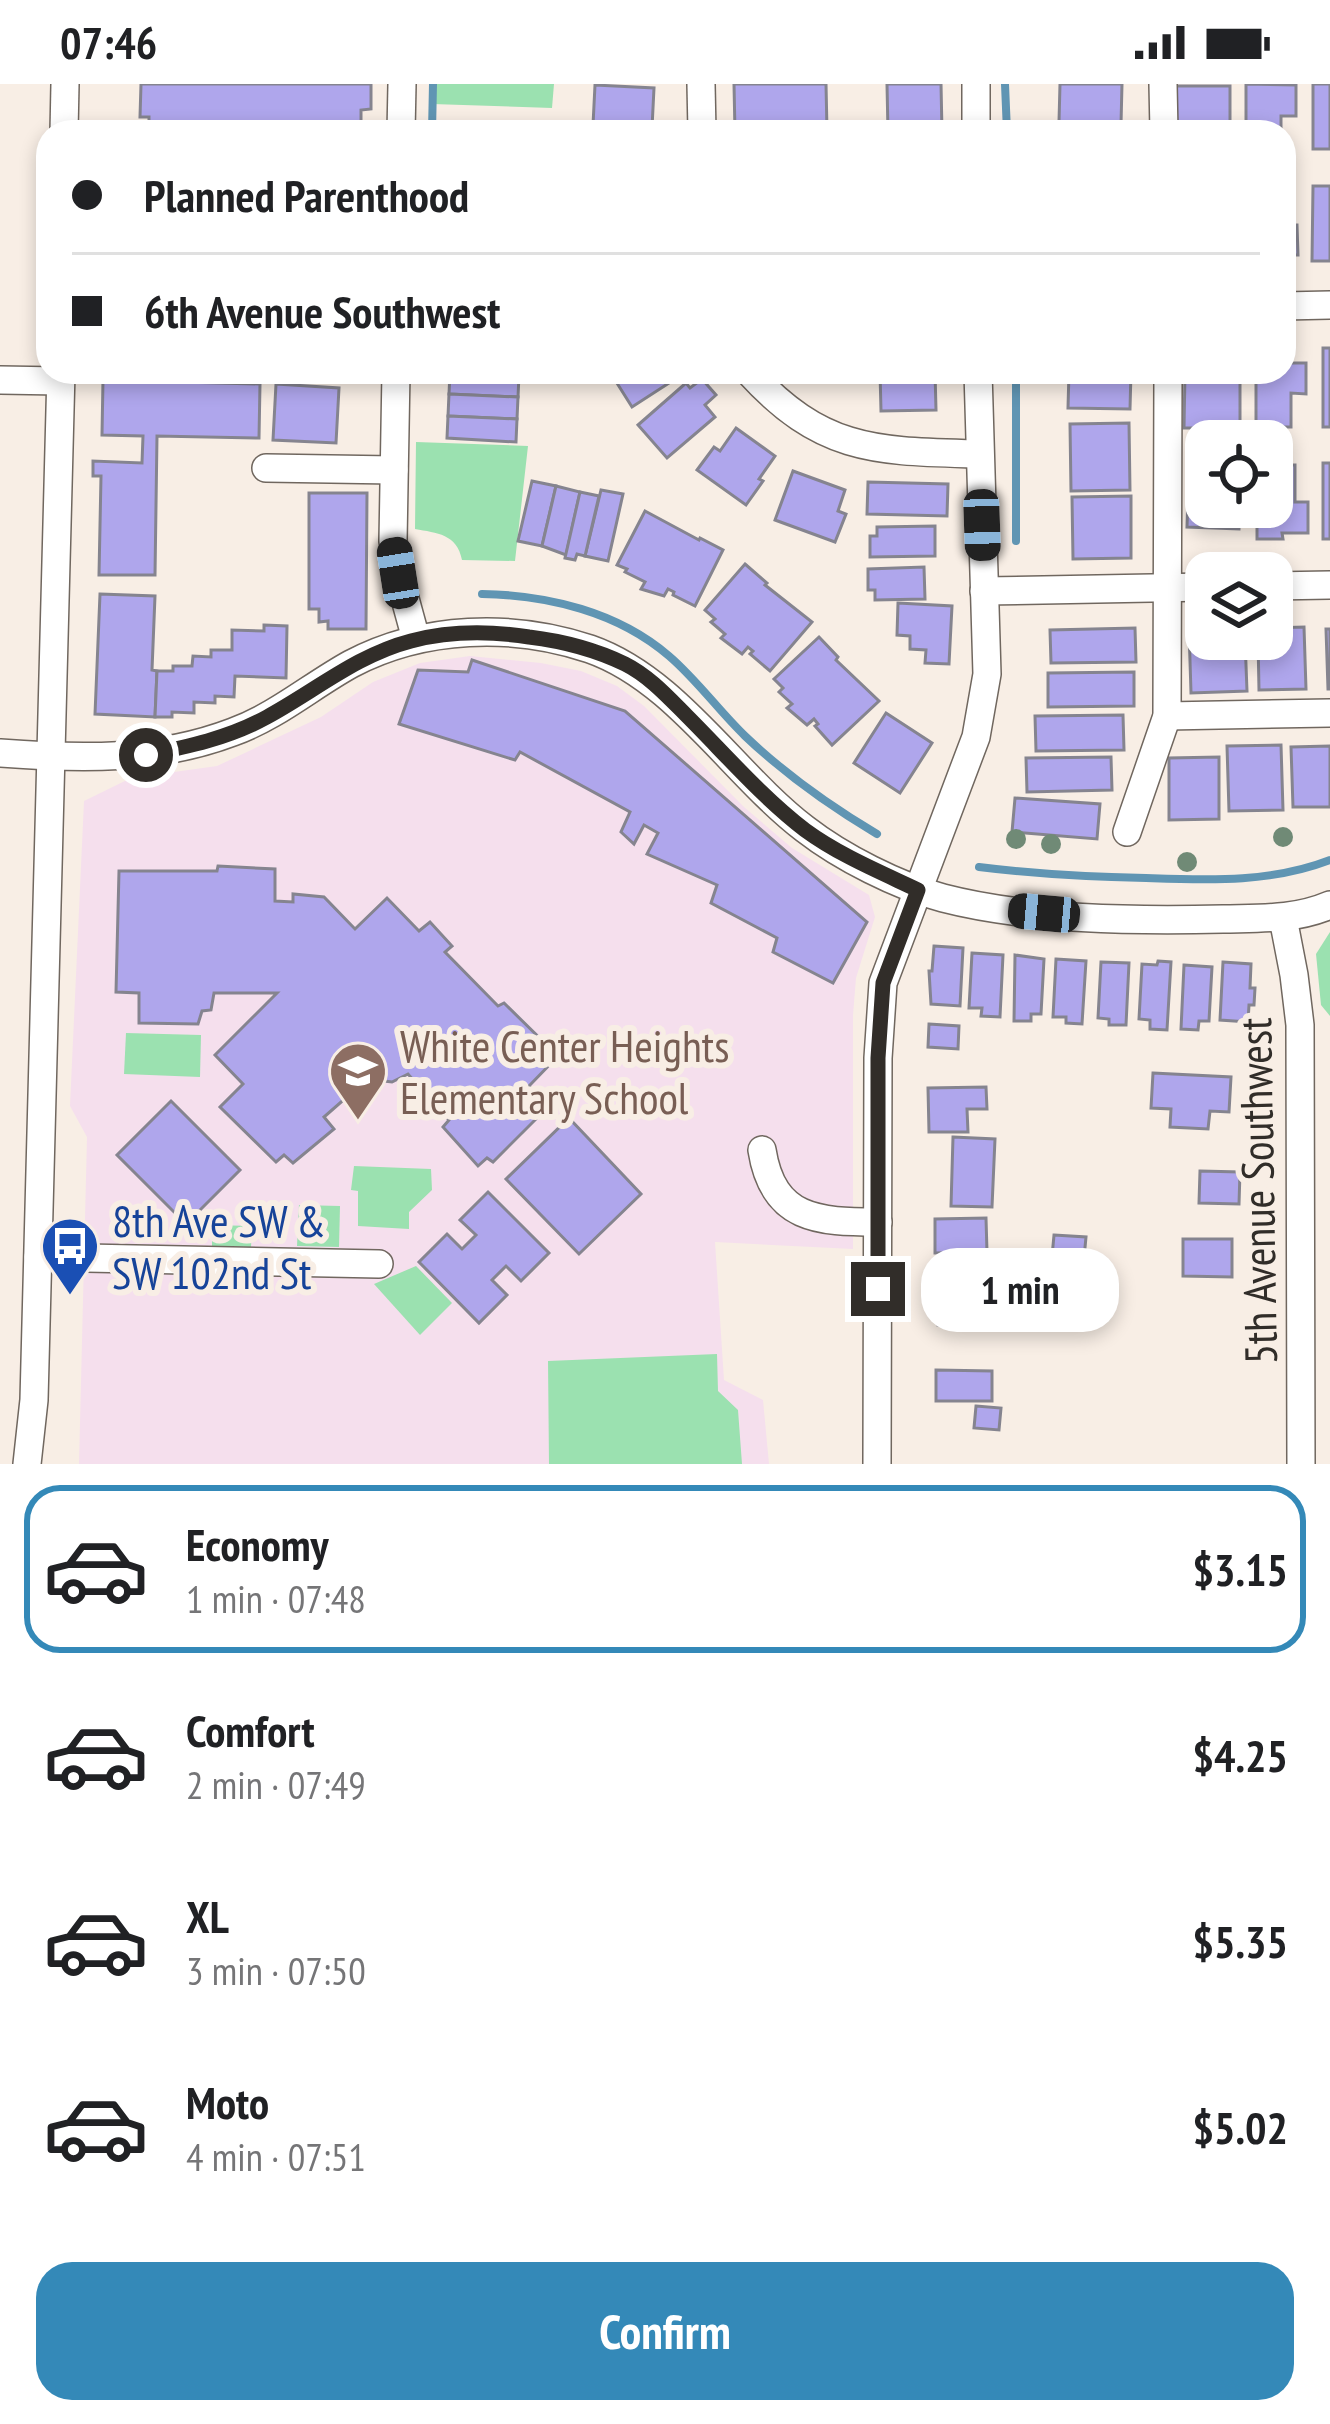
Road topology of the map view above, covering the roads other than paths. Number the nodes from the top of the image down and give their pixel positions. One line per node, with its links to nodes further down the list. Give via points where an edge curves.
1 (65, 84): 6 (street)
2 (402, 84): 7 (street)
3 (701, 84): 8 (street)
4 (976, 84): 9 (street)
5 (1163, 84): 10 (street)
6 (64, 120)
7 (401, 120)
8 (702, 120)
9 (976, 120)
10 (1164, 120)
11 (1330, 305): 12 (street)
12 (1296, 306)
13 (36, 378): 14 (street)
14 (0, 380)
15 (60, 384): 32 (street)
16 (396, 384): 22 (street)
17 (760, 384): 20 (street, via 777,403 845,441)
18 (978, 384): 20 (street)
19 (1168, 384): 25 (street)
20 (979, 454): 27 (street)
21 (266, 468): 22 (street)
22 (394, 470): 28 (street, via 393,541)
23 (1330, 585): 24 (street)
24 (1293, 586)
25 (1169, 588): 26 (street); 27 (street); 30 (street)
26 (1185, 588)
27 (984, 591): 34 (street, via 987,674 976,737)
28 (416, 639): 32 (street, via 350,664 264,719 192,746); 34 (street, via 501,633 628,665 806,830)
29 (1330, 712): 30 (street)
30 (1167, 716): 33 (street)
31 (0, 753): 32 (street)
32 (49, 758): 41 (street)
33 (1127, 832)
34 (918, 890): 36 (street, via 997,909 1092,917); 40 (street, via 883,983)
35 (1330, 904): 36 (street)
36 (1283, 918): 37 (street, 5th Avenue Southwest)
37 (1300, 1048): 38 (street); 47 (street, 5th Avenue Southwest)
38 (1330, 1049)
39 (762, 1150): 40 (street, via 775,1191 790,1206 830,1222)
40 (878, 1222): 46 (street)
41 (38, 1257): 42 (street); 43 (street)
42 (380, 1264)
43 (34, 1400): 44 (street); 45 (street)
44 (27, 1464)
45 (41, 1464)
46 (877, 1464)
47 (1301, 1464)

